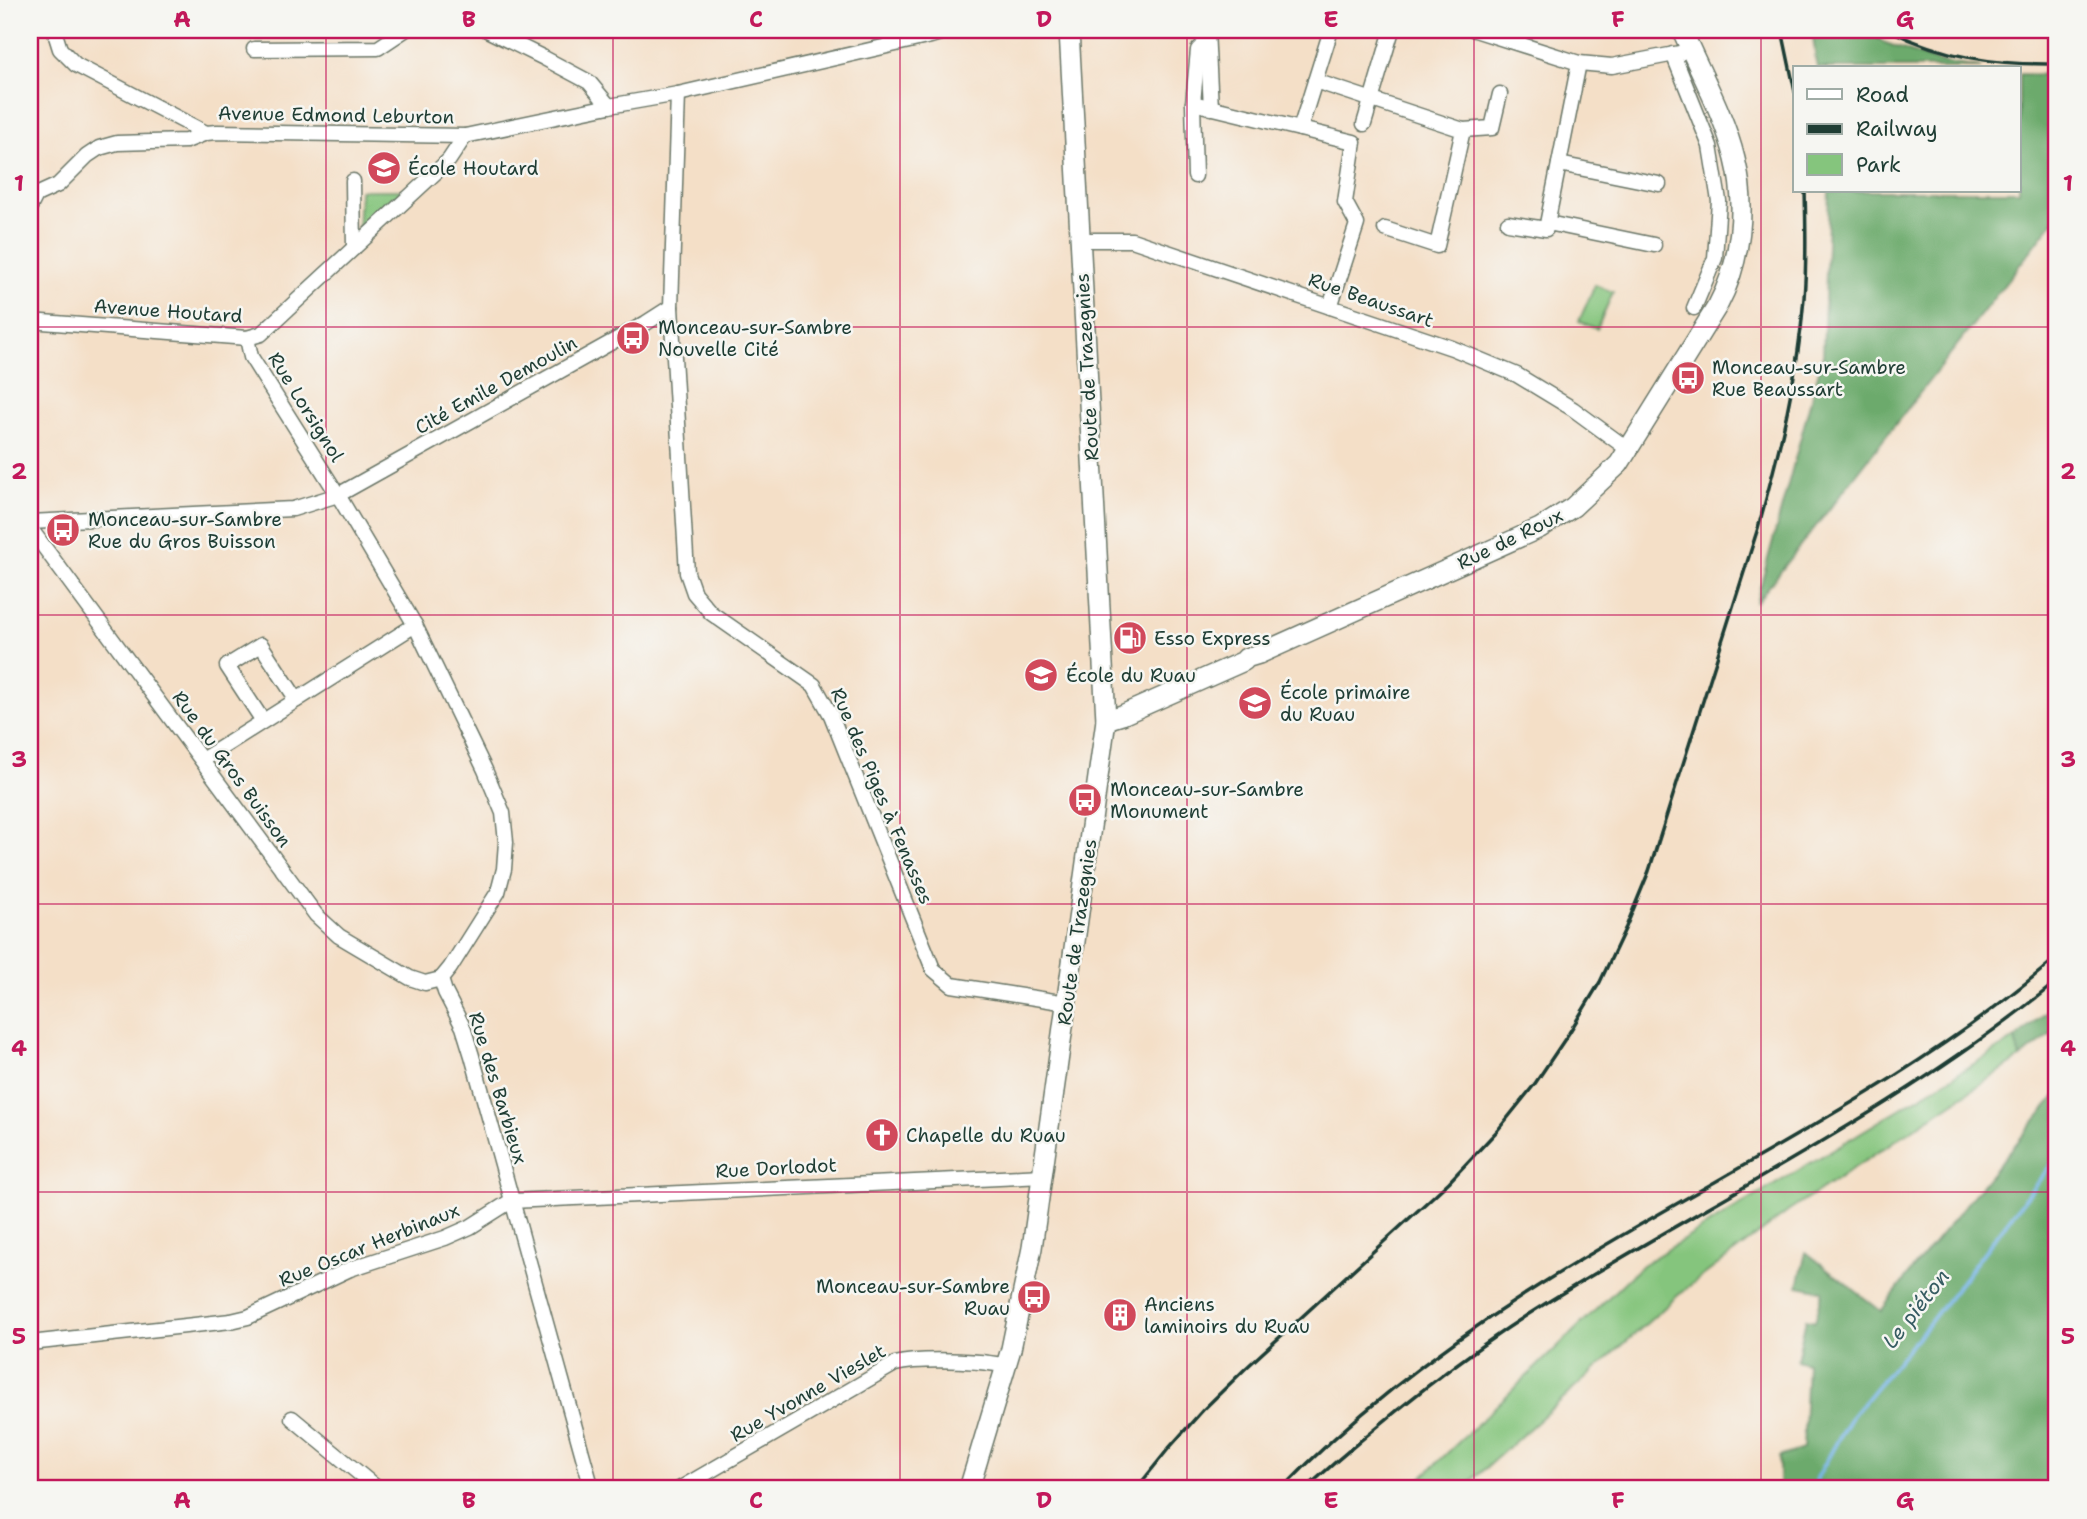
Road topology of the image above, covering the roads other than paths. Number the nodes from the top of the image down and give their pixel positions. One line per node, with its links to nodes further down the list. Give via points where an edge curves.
1 (54, 30): 24 (street, via 60,49 76,65)
2 (405, 30): 11 (street, via 378,48)
3 (487, 30): 19 (street, via 589,82)
4 (950, 30): 15 (street, Avenue Edmond Leburton)
5 (1069, 30): 34 (main road, Route de Trazegnies)
6 (1331, 30): 14 (street)
7 (1392, 30): 17 (street)
8 (1475, 30): 13 (street)
9 (1682, 30): 12 (main road, Rue de Roux)
10 (1207, 35): 18 (street, via 1198,50); 20 (street)
11 (254, 49)
12 (1682, 52): 13 (street, via 1612,66); 39 (street, Rue de Roux, via 1710,146 1719,201 1714,258); 42 (main road, Rue de Roux, via 1723,124 1736,162 1738,241 1722,298)
13 (1579, 63): 26 (street)
14 (1315, 81): 17 (street); 22 (street)
15 (678, 94): 19 (street, Avenue Edmond Leburton); 37 (street, Rue des Piges à Fenasses)
16 (1500, 94): 23 (street, via 1492,128)
17 (1371, 99): 21 (street); 23 (street)
18 (1193, 103): 20 (street); 27 (street)
19 (609, 106): 25 (street, Avenue Edmond Leburton)
20 (1211, 108): 22 (street)
21 (1364, 124)
22 (1300, 129): 38 (street, via 1354,142 1345,202 1357,224)
23 (1463, 130): 33 (street, via 1437,246)
24 (206, 133): 25 (street, Avenue Edmond Leburton); 30 (street, Avenue Edmond Leburton, via 186,141 117,143 99,148 58,185)
25 (465, 136): 36 (street, Avenue Houtard, via 449,160)
26 (1559, 164): 29 (street); 32 (street)
27 (1195, 176)
28 (353, 181): 36 (street)
29 (1660, 184)
30 (32, 198)
31 (1508, 223): 32 (street, via 1546,229)
32 (1548, 223): 35 (street)
33 (1385, 229)
34 (1080, 240): 38 (street, Rue Beaussart, via 1132,240); 48 (main road, Route de Trazegnies)
35 (1654, 245)
36 (354, 248): 41 (street, Avenue Houtard, via 273,324)
37 (671, 307): 43 (street, Cité Emile Demoulin); 52 (street, Rue des Piges à Fenasses, via 687,573 694,593 711,613 814,685 831,715 933,969 952,985)
38 (1330, 307): 42 (street, Rue Beaussart, via 1517,375)
39 (1694, 307)
40 (30, 321): 41 (street, Avenue Houtard)
41 (247, 338): 43 (street, Rue Lorsignol, via 251,357)
42 (1629, 450): 48 (main road, Rue de Roux, via 1605,479 1540,528)
43 (338, 495): 44 (street, Cité Emile Demoulin, via 293,509); 46 (street)
44 (30, 522)
45 (30, 528): 50 (street, Rue du Gros Buisson)
46 (415, 625): 47 (street); 51 (street, via 498,797 506,842 498,892)
47 (297, 700): 49 (street); 49 (street, via 261,645 227,666)
48 (1107, 720): 52 (main road, Route de Trazegnies)
49 (263, 721): 50 (street)
50 (202, 760): 51 (street, Rue du Gros Buisson, via 316,915 339,936 410,978 425,983)
51 (441, 979): 54 (street, Rue des Barbieux, via 463,1027)
52 (1067, 1003): 53 (main road, Route de Trazegnies)
53 (1043, 1175): 54 (street, Rue Dorlodot); 56 (main road, Route de Trazegnies)
54 (511, 1201): 55 (street, Rue Oscar Herbinaux, via 470,1227 350,1269 248,1317); 59 (street, Rue des Barbieux)
55 (30, 1343)
56 (1006, 1366): 60 (street, Rue Yvonne Vieslet, via 895,1364); 61 (main road, Route de Trazegnies)
57 (292, 1418): 58 (street)
58 (378, 1489)
59 (592, 1489)
60 (679, 1489)
61 (969, 1489)

